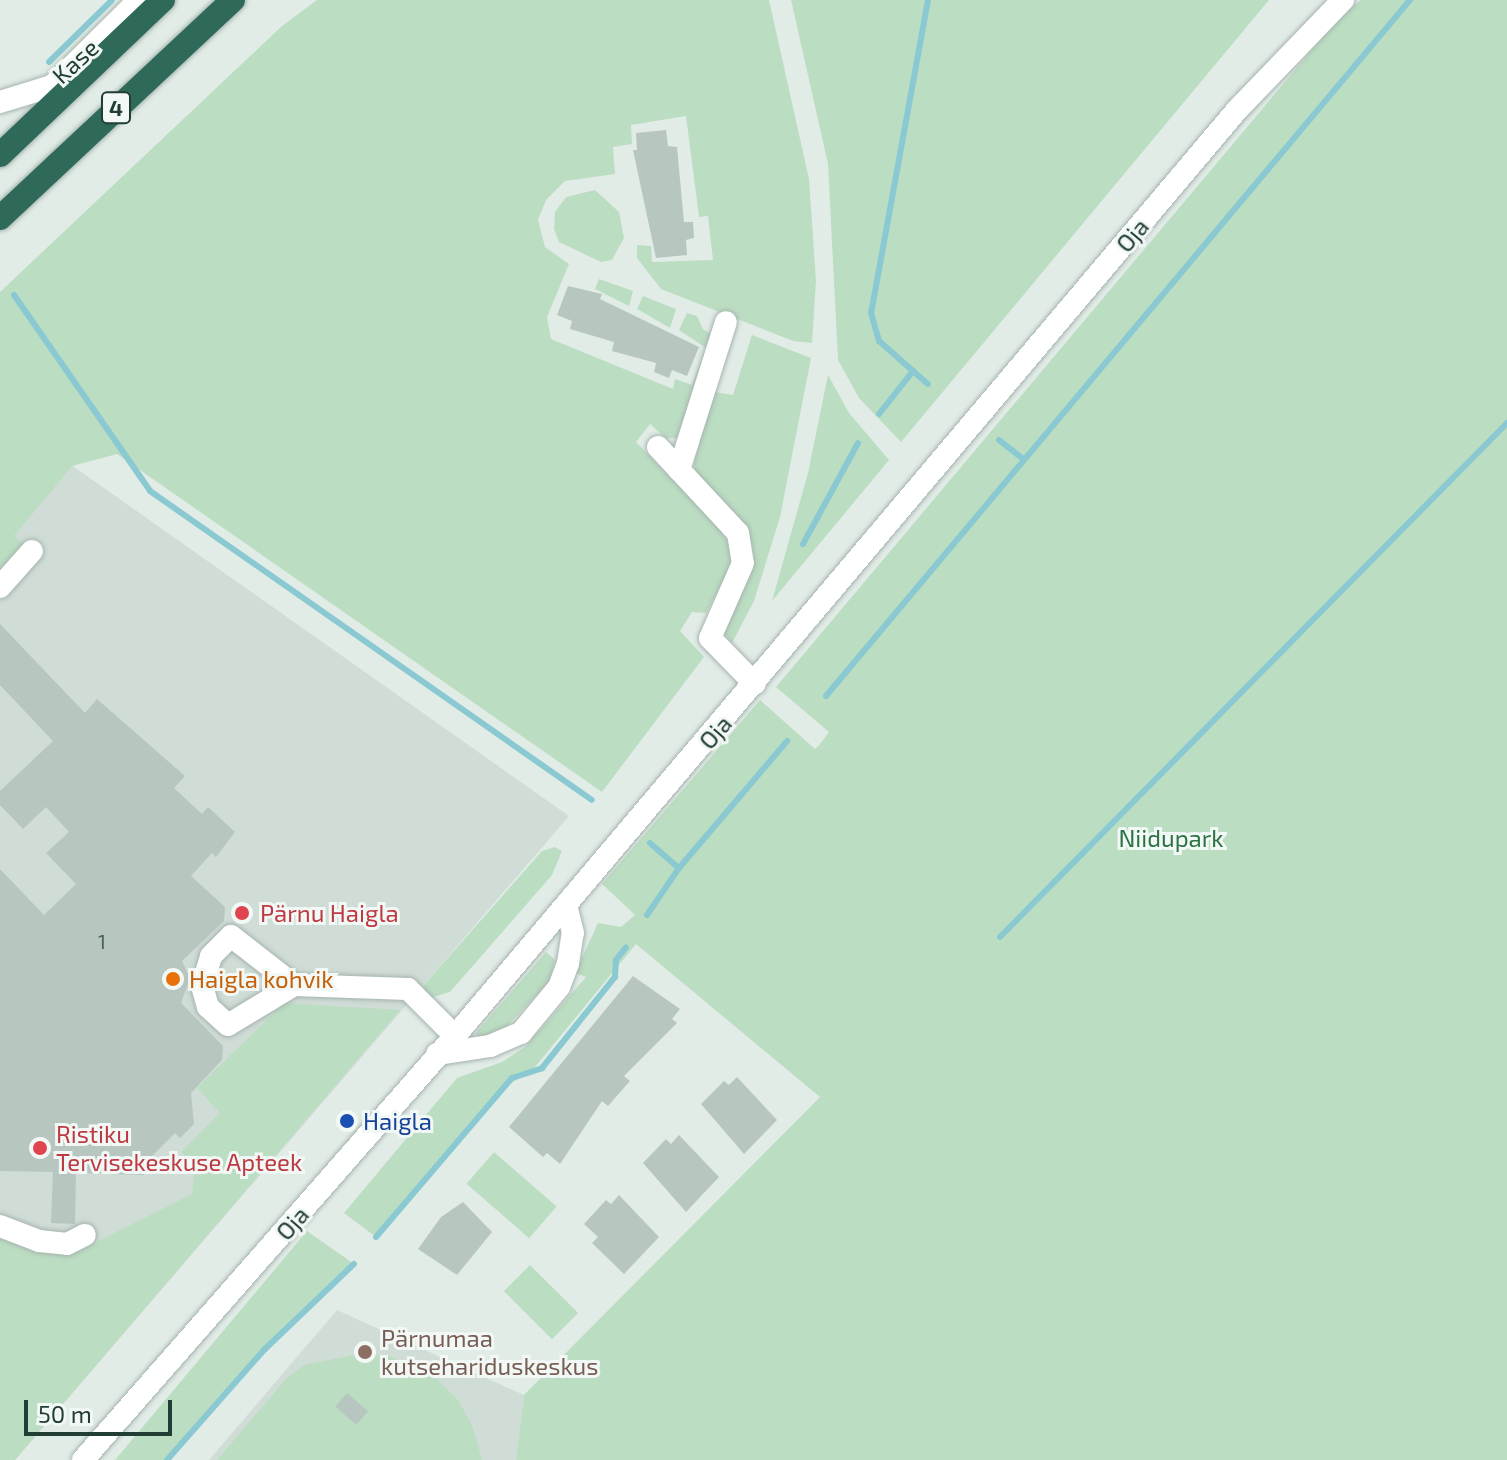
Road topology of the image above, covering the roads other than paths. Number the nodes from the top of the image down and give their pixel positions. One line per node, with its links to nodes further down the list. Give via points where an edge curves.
1 (139, 0): 5 (street, Kase, via 52,86)
2 (163, 0): 6 (highway, 4)
3 (233, 0): 7 (highway, 4)
4 (1343, 0): 13 (street, Oja, via 1237,110)
5 (0, 102)
6 (0, 155)
7 (0, 218)
8 (726, 322): 10 (street)
9 (658, 447): 10 (street)
10 (679, 470): 13 (street, via 723,516 744,548 738,578 710,638)
11 (32, 551): 12 (street)
12 (0, 587)
13 (755, 684): 14 (street, Oja)
14 (566, 905): 16 (street, Oja); 17 (street, via 573,933 568,963 559,987 521,1033 490,1046)
15 (294, 985): 16 (street, via 408,989)
16 (455, 1036): 17 (street, Oja)
17 (437, 1054): 20 (street, Oja)
18 (0, 1226): 19 (street, via 39,1241 67,1244)
19 (85, 1235)
20 (83, 1460)

